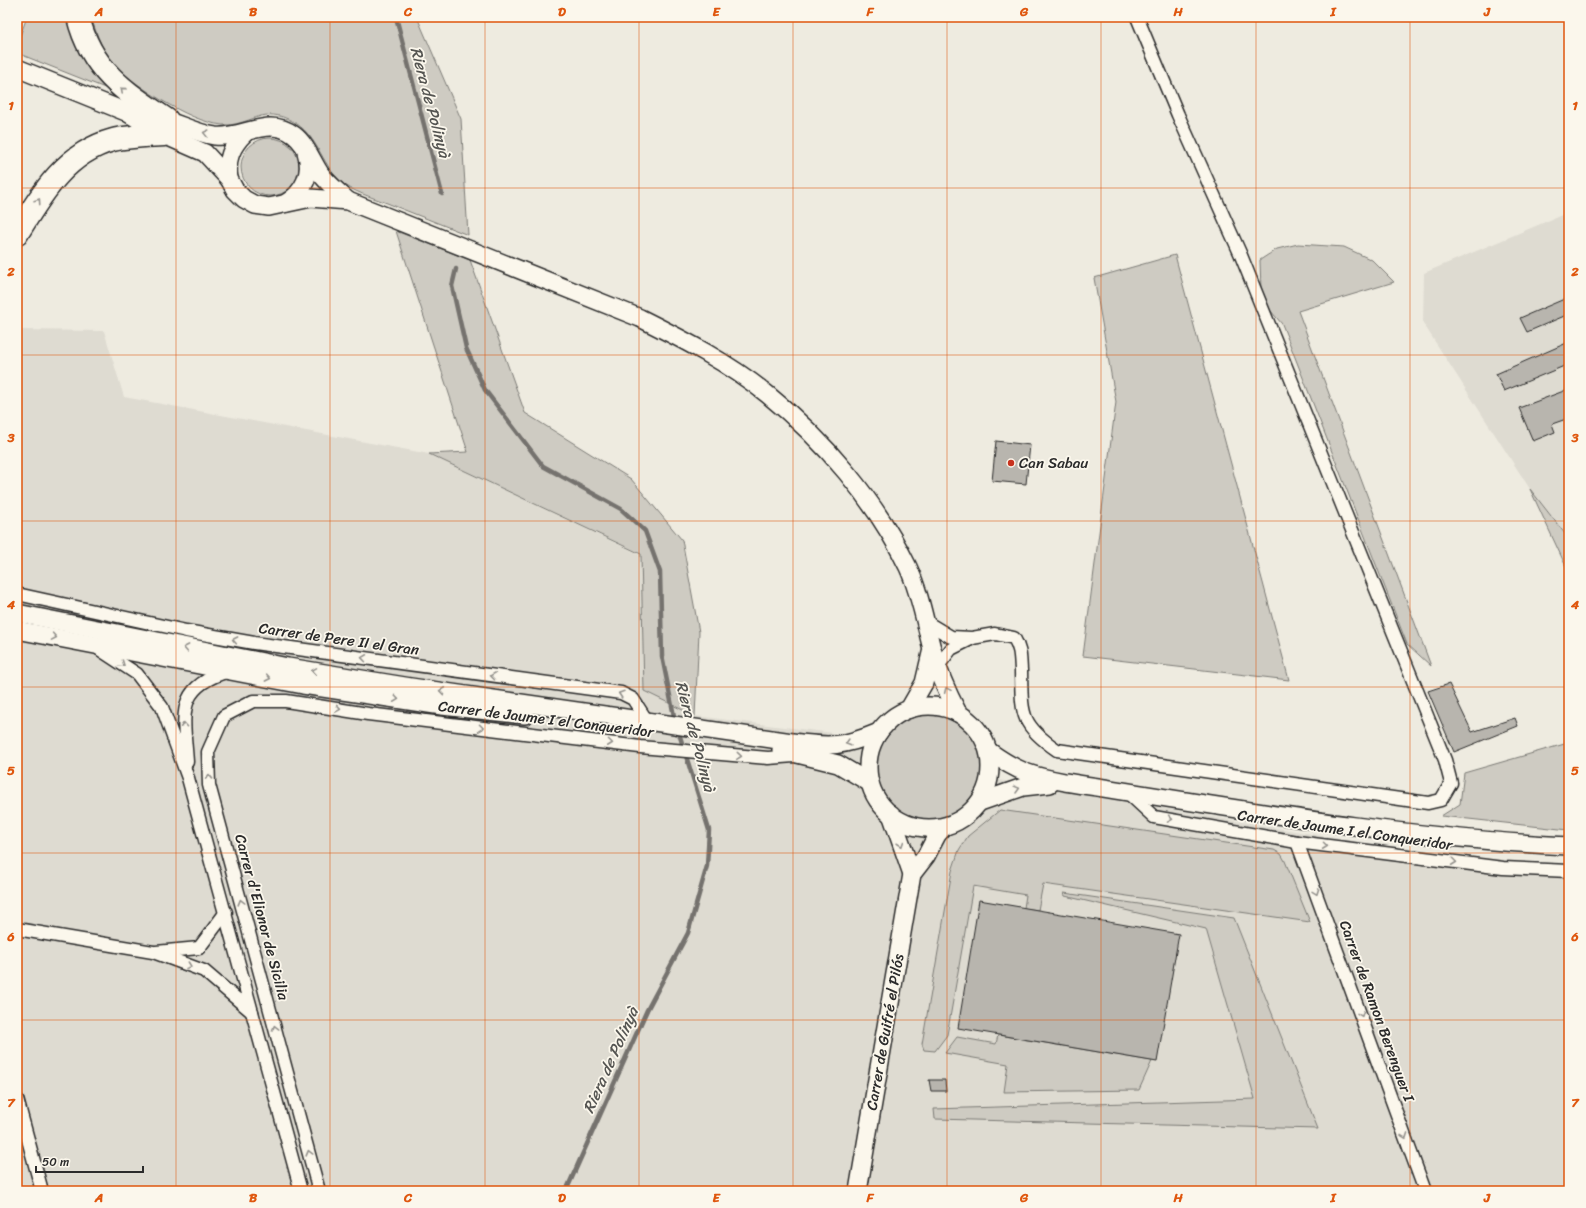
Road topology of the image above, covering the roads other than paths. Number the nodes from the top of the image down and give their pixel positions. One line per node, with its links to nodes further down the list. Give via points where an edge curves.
1 (78, 17): 4 (highway, one-way to 1, via 102,70 84,36)
2 (1137, 17): 15 (street, via 1240,253 1445,760 1450,783 1441,800 1428,803 1057,750 1039,738 1030,728 1022,712 1020,648 1014,638 995,634)
3 (17, 68): 4 (main road)
4 (166, 127): 5 (main road, one-way to 4, via 215,136); 7 (main road, via 205,152); 10 (highway, one-way to 4, via 49,184 79,156 100,144)
5 (245, 133): 6 (main road, via 263,127 283,128 295,136); 7 (main road, via 235,142 229,154)
6 (304, 147): 8 (main road, via 321,174); 9 (main road, via 308,160 308,174 304,187 295,198)
7 (229, 179): 9 (main road, via 235,190 255,205)
8 (348, 201): 9 (main road, via 311,198); 13 (main road, via 640,318 682,339 767,394 801,424 859,489 908,568)
9 (283, 205)
10 (17, 234)
11 (17, 594): 23 (street, Carrer de Pere II el Gran, one-way to 11, via 634,699 621,693 254,643 186,631)
12 (17, 613): 23 (main road, one-way to 12, via 288,667)
13 (926, 622): 15 (street, via 951,638); 17 (main road)
14 (17, 630): 16 (main road, one-way to 16)
15 (972, 638): 18 (street, via 951,649)
16 (89, 643): 19 (main road); 28 (street, one-way to 28, via 137,674 162,707)
17 (932, 649): 18 (main road); 21 (main road, via 924,683)
18 (938, 666): 22 (main road, one-way to 18)
19 (230, 671): 23 (main road, one-way to 23, via 436,705); 28 (street, one-way to 19, via 183,713 198,684)
20 (286, 701): 27 (street, Carrer de Jaume I el Conqueridor, one-way to 27, via 368,714 640,746 768,758); 46 (street, Carrer d'Elionor de Sicilia, one-way to 20, via 209,785 208,752 224,716 253,701)
21 (909, 709): 22 (main road, via 942,708); 25 (main road, via 892,719)
22 (958, 713): 26 (main road, via 979,731)
23 (657, 725): 24 (main road)
24 (692, 731): 25 (main road, one-way to 24, via 833,746); 27 (main road)
25 (879, 732): 30 (main road, via 869,756)
26 (990, 752): 29 (main road, via 1024,773); 32 (main road, via 988,785)
27 (804, 756): 30 (main road, via 844,767)
28 (188, 778): 39 (street)
29 (1065, 782): 31 (main road); 32 (main road, one-way to 29, via 1023,787)
30 (870, 783): 33 (main road, via 877,800)
31 (1126, 792): 35 (street, Carrer de Jaume I el Conqueridor, one-way to 35, via 1154,817); 36 (main road, via 1413,834 1503,843)
32 (980, 802): 34 (main road, via 960,820)
33 (891, 814): 34 (main road, via 915,826); 38 (main road, Carrer de Guifré el Pilós, one-way to 38)
34 (944, 827): 38 (main road, Carrer de Guifré el Pilós)
35 (1297, 842): 37 (street, Carrer de Jaume I el Conqueridor, one-way to 37, via 1503,868); 48 (street, Carrer de Ramon Berenguer I, one-way to 48)
36 (1569, 846)
37 (1569, 871)
38 (912, 874): 47 (main road, Carrer de Guifré el Pilós)
39 (226, 912): 41 (street, via 199,948); 42 (street)
40 (17, 929): 41 (street)
41 (153, 952): 42 (street, one-way to 42, via 204,971)
42 (252, 1012): 45 (street)
43 (17, 1099): 44 (street)
44 (42, 1191)
45 (302, 1191)
46 (320, 1191)
47 (858, 1191)
48 (1425, 1191)

